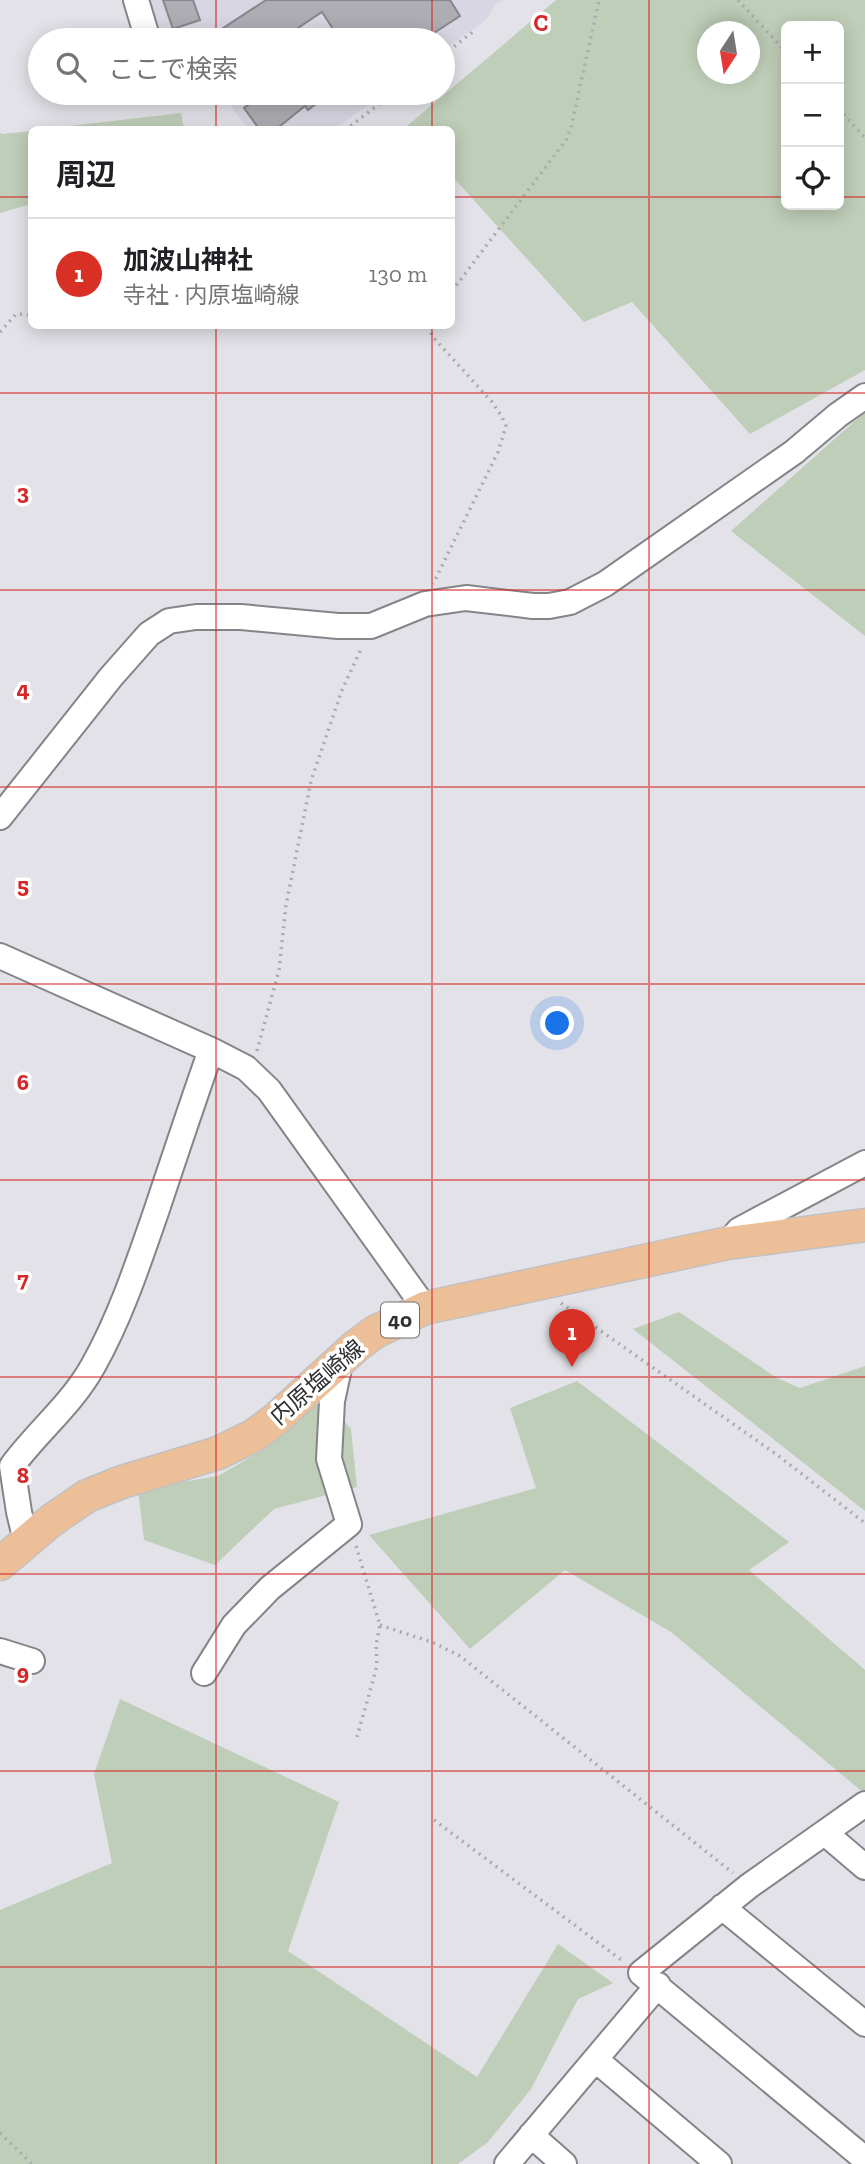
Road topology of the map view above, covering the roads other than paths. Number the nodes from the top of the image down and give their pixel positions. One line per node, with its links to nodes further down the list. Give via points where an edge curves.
1 (135, 0): 2 (street)
2 (144, 28)
3 (865, 396): 4 (street, via 794,452 605,584 570,602 533,606 466,598 425,604 371,626 241,617 169,621 149,634 126,660)
4 (0, 817)
5 (0, 956): 6 (street)
6 (211, 1049): 10 (street, via 246,1068 269,1090); 12 (street, via 139,1263 93,1368 12,1466)
7 (865, 1163): 9 (street, via 739,1230)
8 (865, 1225): 9 (main road, 内原塩崎線 / 40)
9 (728, 1243): 10 (main road, 内原塩崎線 / 40)
10 (425, 1308): 11 (main road, 内原塩崎線 / 40, via 375,1332)
11 (341, 1359): 12 (main road, 内原塩崎線 / 40, via 253,1436 218,1453 87,1496); 16 (street, via 332,1401 329,1458 349,1524 270,1588 234,1625)
12 (26, 1541): 13 (main road, 内原塩崎線 / 40)
13 (0, 1564)
14 (0, 1651): 15 (street)
15 (32, 1661)
16 (204, 1673)
17 (865, 1804): 18 (street)
18 (825, 1833): 19 (street); 20 (street)
19 (865, 1867)
20 (722, 1907): 21 (street, via 641,1973); 22 (street)
21 (658, 1985): 23 (street); 25 (street)
22 (865, 2024)
23 (596, 2060): 24 (street); 28 (street)
24 (531, 2135): 26 (street); 27 (street)
25 (865, 2159)
26 (506, 2164)
27 (564, 2164)
28 (719, 2164)

